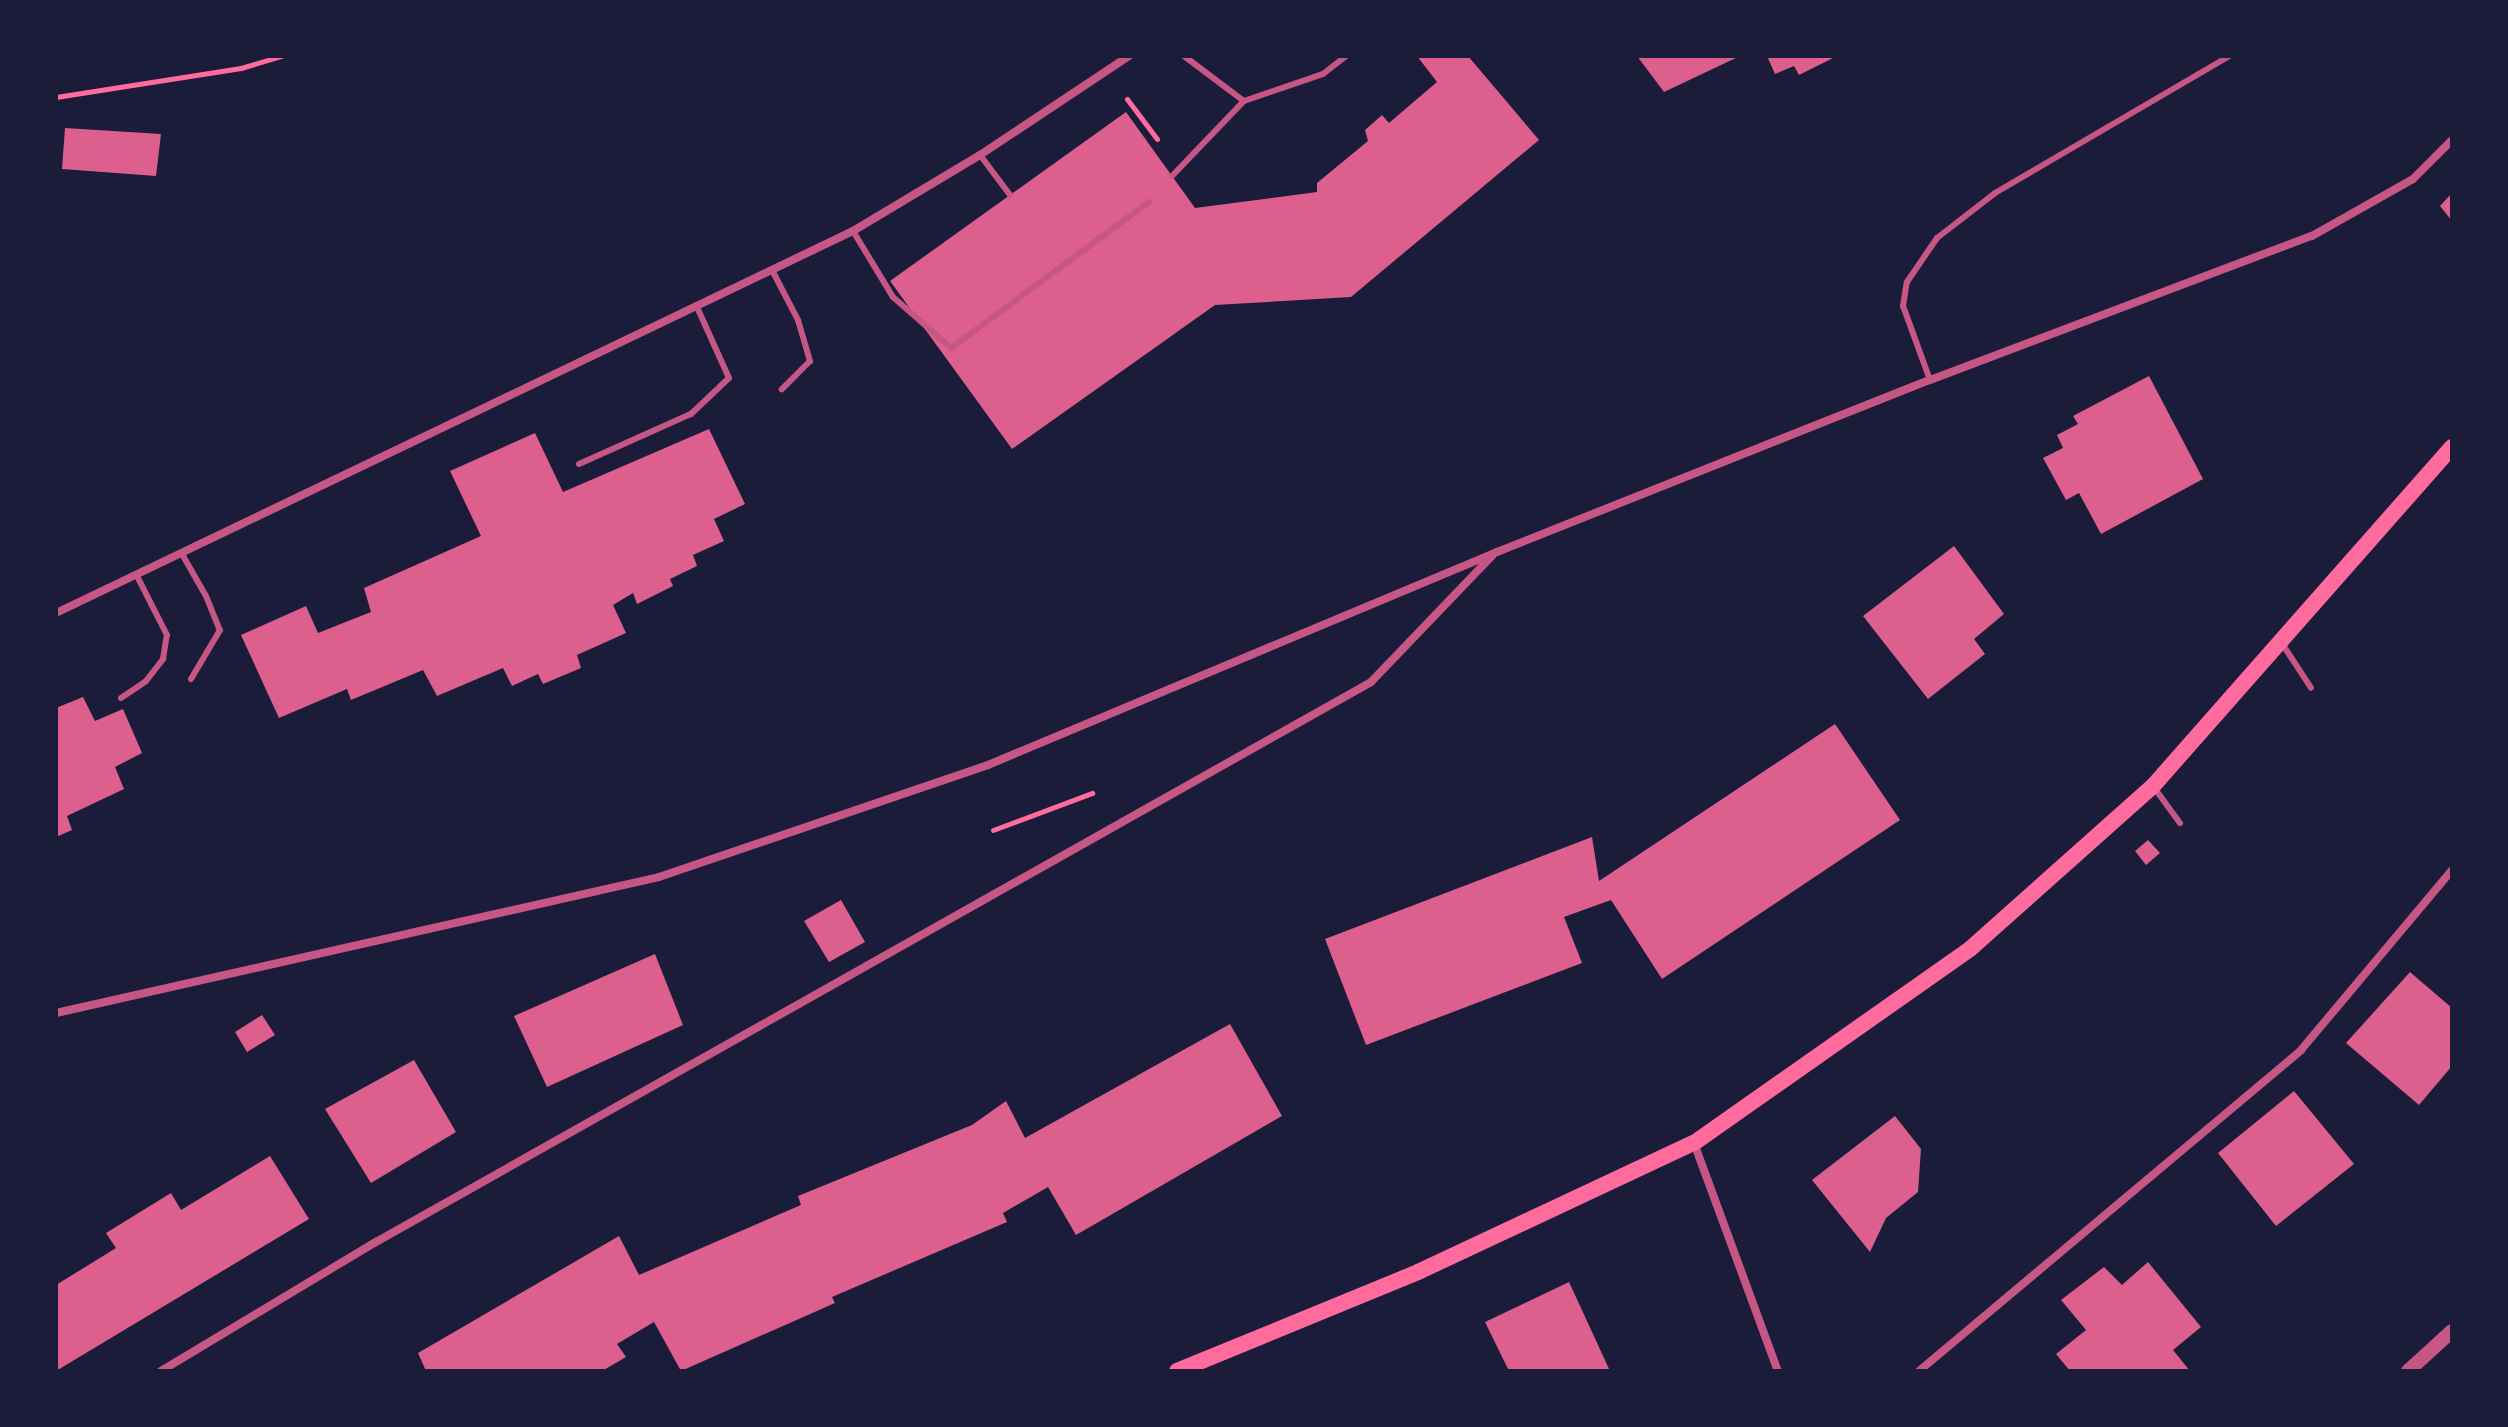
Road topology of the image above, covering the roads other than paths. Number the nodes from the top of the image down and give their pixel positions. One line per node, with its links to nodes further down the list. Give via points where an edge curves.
1 (1129, 56): 7 (street)
2 (1184, 56): 5 (lane)
3 (1346, 56): 5 (lane, via 1323,74)
4 (2229, 56): 14 (lane, via 1995,193 1937,238 1907,282 1903,306)
5 (1244, 101): 8 (lane)
6 (2452, 140): 14 (street, via 2413,179 2312,236)
7 (980, 155): 9 (lane); 11 (street)
8 (1172, 176)
9 (1010, 195)
10 (1149, 202): 11 (lane, via 951,348 893,297)
11 (853, 231): 12 (street)
12 (773, 272): 13 (street); 15 (lane, via 798,320 810,361)
13 (696, 305): 17 (lane, via 729,378 691,414); 19 (street)
14 (1930, 380): 18 (street)
15 (782, 389)
16 (2452, 447): 22 (main road)
17 (579, 464)
18 (1497, 552): 29 (street, via 988,765 659,877); 32 (street, via 1371,682 376,1242)
19 (182, 554): 20 (street); 23 (lane, via 220,630)
20 (137, 576): 21 (street); 25 (lane, via 167,635 163,659 146,681)
21 (56, 613)
22 (2281, 642): 24 (lane); 26 (main road)
23 (191, 679)
24 (2311, 688)
25 (121, 698)
26 (2153, 786): 27 (lane); 30 (main road, via 1970,949)
27 (2180, 823)
28 (2452, 870): 35 (street, via 2301,1050)
29 (56, 1013)
30 (1694, 1143): 33 (main road, via 1418,1272); 34 (street)
31 (2452, 1331): 36 (street)
32 (161, 1371)
33 (1177, 1371)
34 (1778, 1371)
35 (1919, 1371)
36 (2408, 1371)

